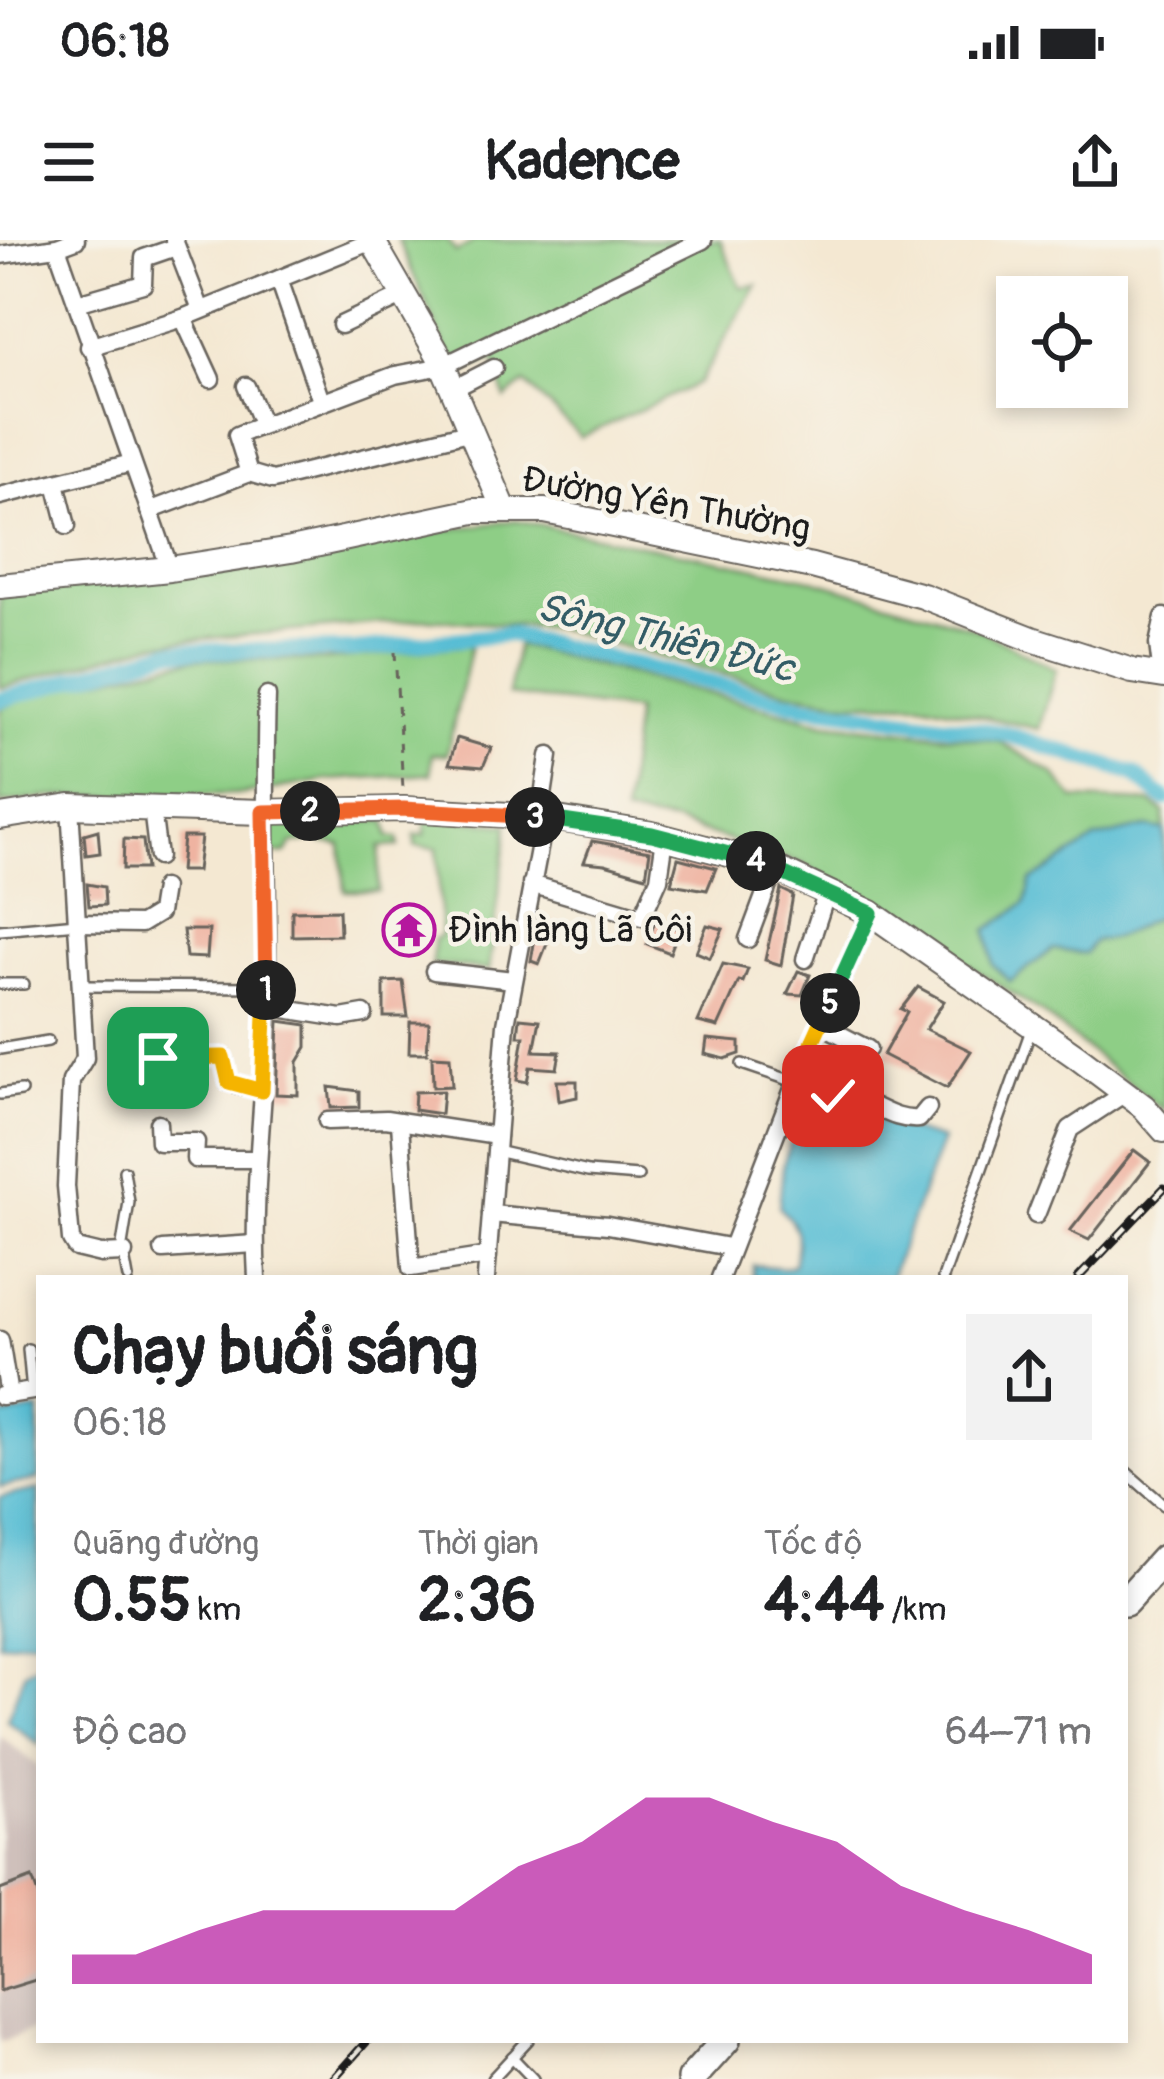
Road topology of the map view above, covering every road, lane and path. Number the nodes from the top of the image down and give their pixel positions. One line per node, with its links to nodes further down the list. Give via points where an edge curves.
1 (76, 240): 5 (street)
2 (372, 240): 7 (street); 8 (main road)
3 (703, 240): 15 (street)
4 (175, 243): 9 (street, via 145,258 143,284); 10 (street)
5 (57, 247): 6 (street); 9 (street)
6 (0, 255)
7 (279, 279): 10 (street); 18 (street)
8 (404, 295): 12 (street); 15 (main road)
9 (77, 303): 13 (street)
10 (201, 310): 11 (street)
11 (183, 318): 13 (street); 16 (street)
12 (341, 326)
13 (89, 347): 21 (street)
14 (494, 368): 15 (street)
15 (448, 377): 18 (street, via 395,375); 20 (main road)
16 (211, 379)
17 (246, 386): 19 (street)
18 (321, 401): 19 (street)
19 (262, 424): 22 (street, via 238,435)
20 (472, 431): 22 (street, via 273,480); 25 (main road)
21 (132, 463): 23 (street); 26 (street)
22 (249, 473): 26 (street)
23 (56, 483): 24 (street); 27 (street)
24 (0, 496)
25 (505, 509): 28 (main road, Đường Yên Thường); 32 (main road, Đường Yên Thường, via 812,566)
26 (149, 511): 28 (street)
27 (67, 526)
28 (170, 569): 29 (main road, Đường Yên Thường)
29 (0, 586)
30 (1164, 617): 32 (street)
31 (395, 652): 37 (path)
32 (1163, 676)
33 (267, 696): 38 (street)
34 (548, 755): 40 (street)
35 (70, 806): 36 (main road); 39 (main road); 48 (street)
36 (152, 809): 38 (main road); 42 (street)
37 (404, 809): 38 (main road); 40 (main road)
38 (263, 812): 57 (street)
39 (0, 818)
40 (545, 818): 41 (main road); 44 (street)
41 (665, 838): 43 (main road); 44 (street, via 659,879 641,917)
42 (158, 857)
43 (775, 867): 46 (main road); 50 (street)
44 (531, 884): 53 (street)
45 (163, 888): 48 (street, via 159,913 141,923)
46 (827, 892): 47 (main road); 51 (street)
47 (871, 913): 60 (street); 61 (main road)
48 (76, 923): 49 (lane); 56 (street)
49 (0, 930)
50 (748, 939)
51 (805, 959)
52 (434, 971): 53 (street)
53 (513, 980): 77 (street)
54 (0, 984): 55 (lane)
55 (24, 984)
56 (80, 986): 57 (lane); 86 (street, via 85,1058 71,1081 71,1240 87,1252)
57 (266, 987): 58 (street)
58 (266, 1006): 59 (street); 69 (street)
59 (364, 1014)
60 (820, 1024): 63 (street); 67 (street)
61 (1033, 1025): 70 (main road); 92 (lane)
62 (48, 1041): 64 (lane)
63 (868, 1048)
64 (0, 1049)
65 (158, 1058): 69 (street, via 223,1057 229,1082)
66 (742, 1064): 67 (lane)
67 (796, 1079): 72 (street, via 900,1118 919,1119); 84 (street)
68 (21, 1091): 71 (lane)
69 (262, 1091): 78 (street)
70 (1125, 1093): 76 (main road); 82 (street, via 1070,1129)
71 (0, 1094)
72 (928, 1108)
73 (327, 1121): 75 (street)
74 (158, 1123): 78 (street, via 159,1142 196,1142 195,1160)
75 (400, 1124): 77 (street); 87 (street, via 411,1268)
76 (1164, 1130)
77 (496, 1144): 80 (lane, via 588,1172); 81 (street)
78 (258, 1160): 83 (street)
79 (124, 1171): 86 (lane)
80 (638, 1176)
81 (491, 1214): 84 (street); 87 (street)
82 (1036, 1215)
83 (255, 1244): 85 (street); 89 (street)
84 (729, 1247): 91 (street)
85 (164, 1250)
86 (124, 1253): 88 (lane)
87 (488, 1256): 90 (street)
88 (128, 1275)
89 (256, 1275)
90 (486, 1275)
91 (721, 1275)
92 (944, 1275)
93 (0, 1340): 96 (street)
94 (28, 1349): 95 (lane)
95 (36, 1390): 96 (street)
96 (4, 1395)
97 (1128, 1477): 98 (lane)
98 (1164, 1505)
99 (1164, 1559): 100 (main road)
100 (1128, 1599)
101 (525, 2043): 103 (lane)
102 (723, 2043): 106 (main road)
103 (512, 2057): 104 (lane); 105 (lane)
104 (492, 2079)
105 (533, 2079)
106 (691, 2079)

